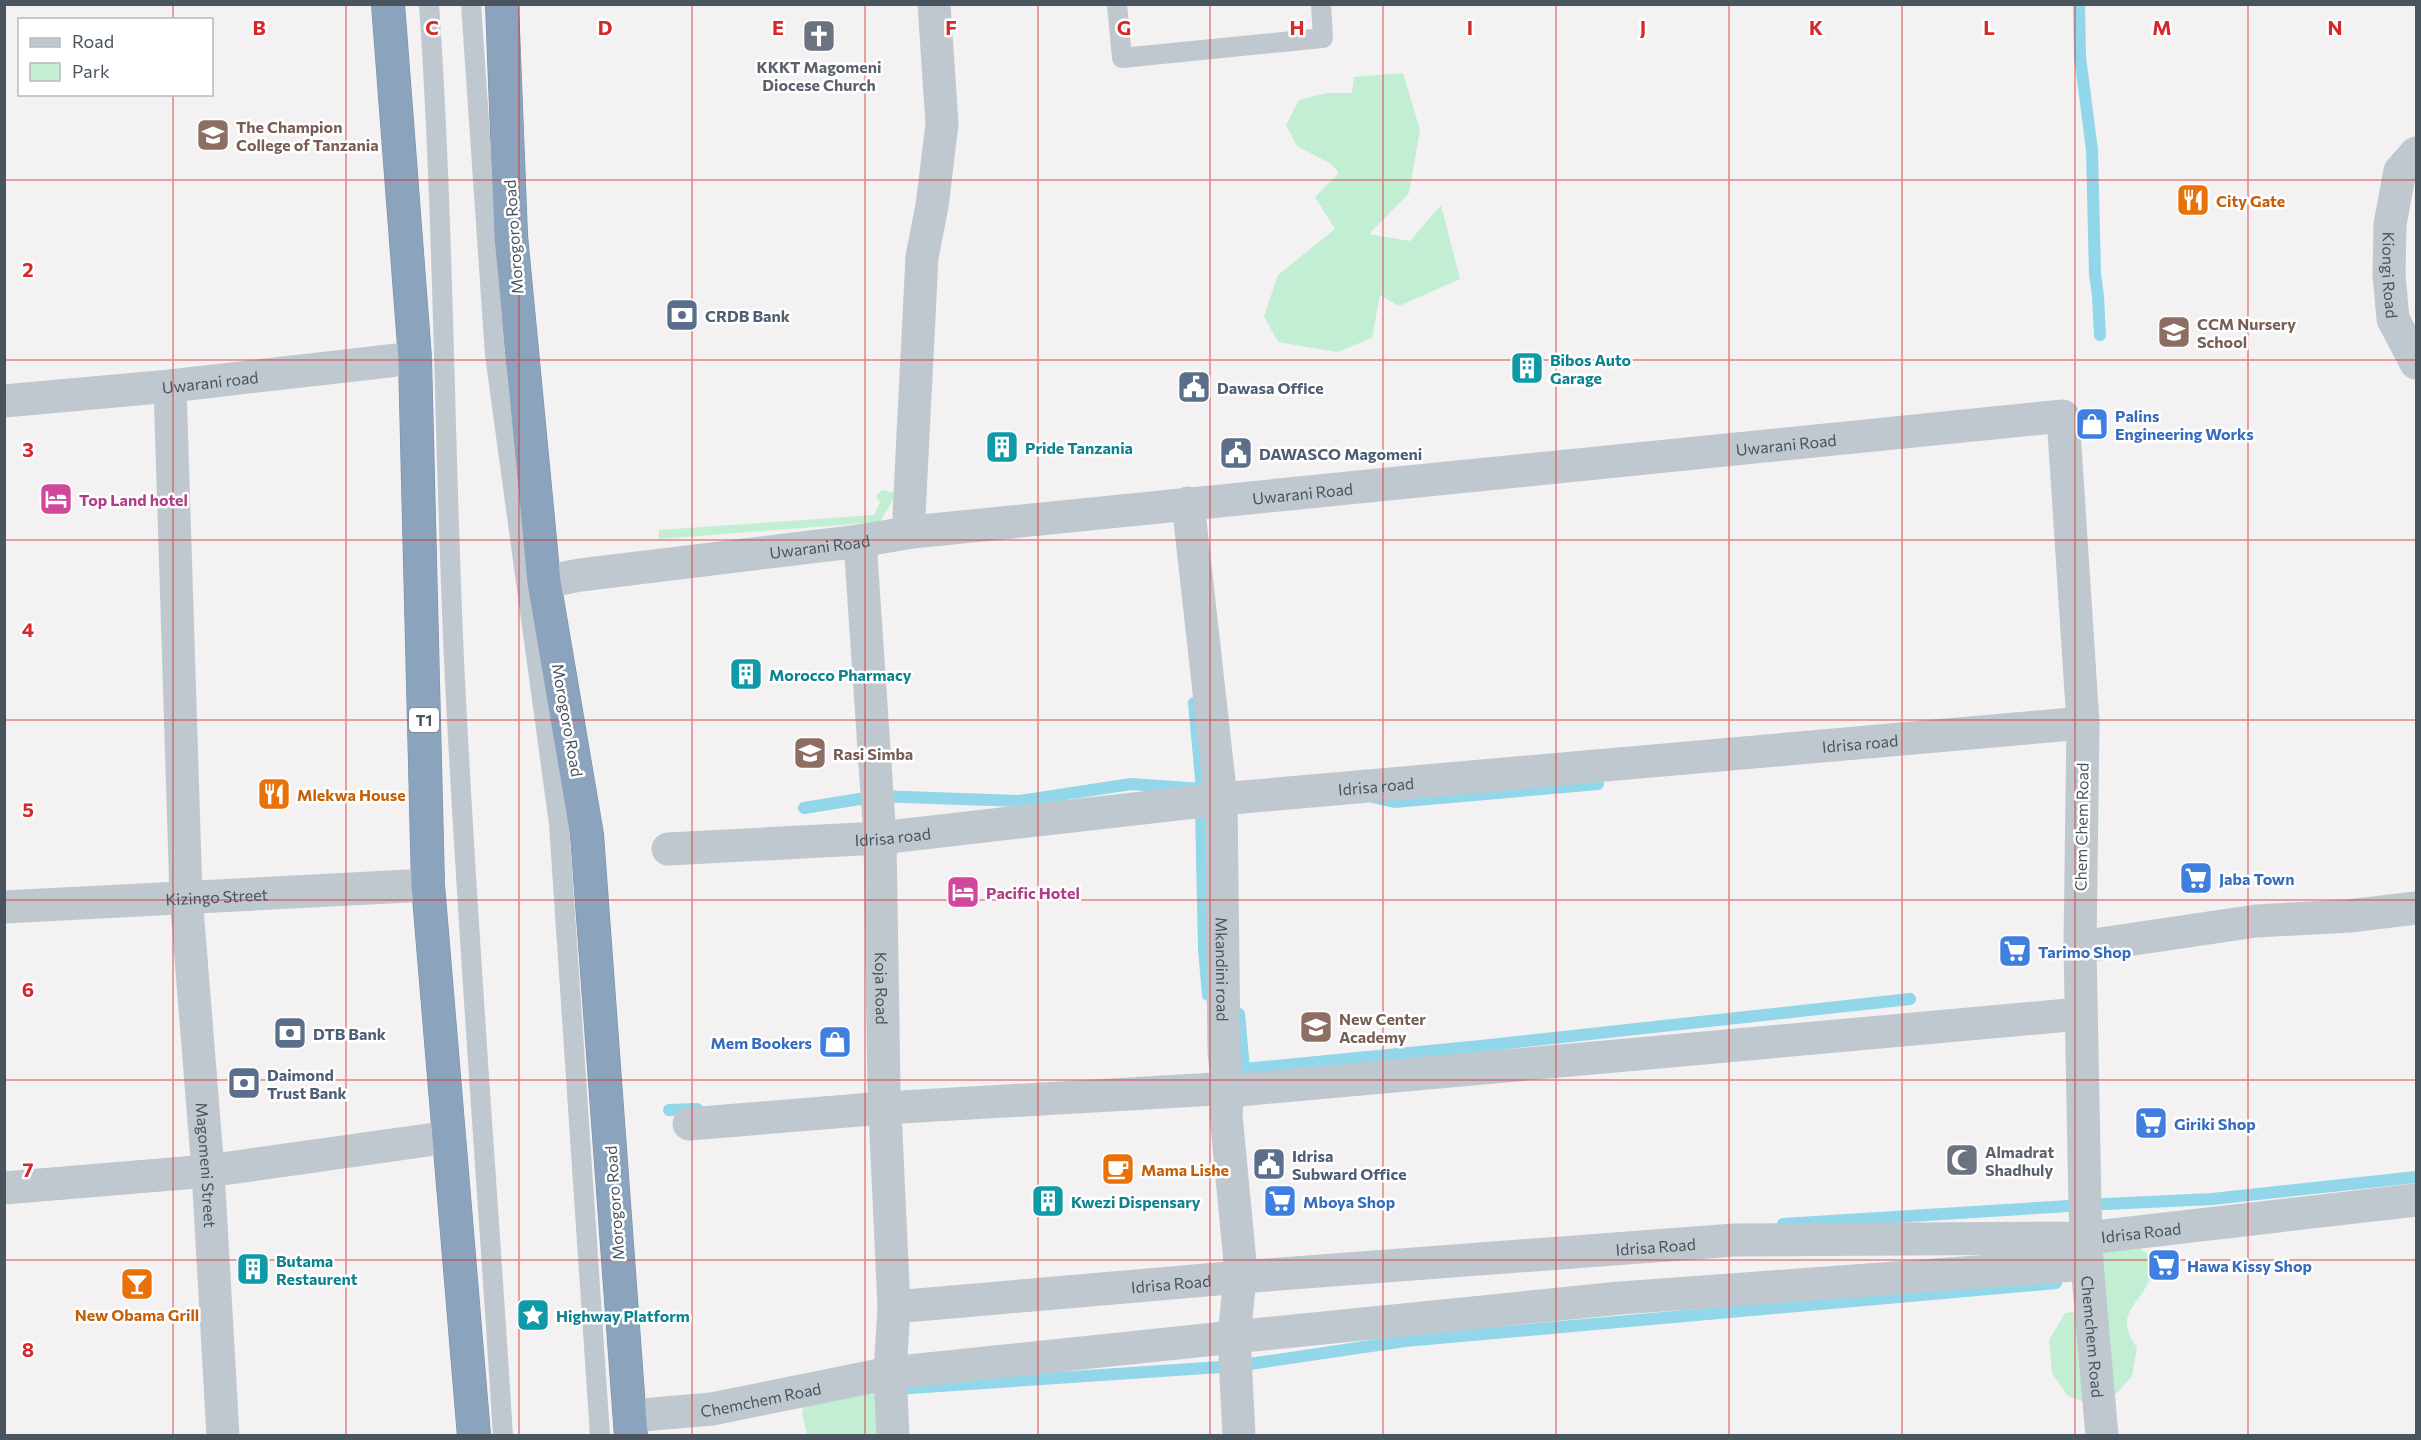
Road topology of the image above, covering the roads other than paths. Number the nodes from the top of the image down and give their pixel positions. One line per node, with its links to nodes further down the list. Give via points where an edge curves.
1 (387, 4): 9 (highway, T1)
2 (429, 4): 43 (lane, via 462,835)
3 (471, 4): 44 (lane, Morogoro Road, via 495,355 559,824)
4 (502, 4): 17 (highway, Morogoro Road, via 511,236)
5 (934, 4): 15 (street, via 942,124 922,257 909,515)
6 (1117, 4): 7 (lane, via 1122,58 1323,38)
7 (1321, 4)
8 (2416, 153): 10 (street, Kiongi Road, via 2400,171 2390,224 2389,275 2393,319)
9 (415, 357): 11 (street, Uwarani road); 22 (highway, T1)
10 (2416, 363)
11 (170, 386): 12 (street, Uwarani road); 23 (street, Magomeni Street)
12 (4, 401)
13 (2062, 416): 14 (street, Uwarani Road); 18 (street, Chem Chem Road)
14 (1188, 503): 15 (street, Uwarani Road); 19 (street, Mkandini road)
15 (912, 532): 16 (street, Uwarani Road)
16 (860, 541): 17 (street, Uwarani Road); 20 (street, Koja Road)
17 (544, 582): 40 (highway, Morogoro Road, via 587,835)
18 (2083, 723): 19 (street, Idrisa road); 26 (street, Chem Chem Road)
19 (1221, 799): 20 (street, Idrisa road); 28 (street, Mkandini road, via 1224,1052)
20 (880, 838): 21 (street, Idrisa road); 29 (street, Koja Road)
21 (668, 849)
22 (428, 885): 23 (street, Kizingo Street); 31 (highway, T1)
23 (186, 896): 24 (street, Kizingo Street); 32 (street, Magomeni Street)
24 (4, 907)
25 (2416, 908): 26 (street, via 2256,921)
26 (2080, 946): 27 (street, Chem Chem Road)
27 (2080, 1014): 28 (street); 35 (street, Chem Chem Road)
28 (1228, 1091): 29 (street); 36 (street, Mkandini road, via 1226,1115)
29 (884, 1108): 30 (street); 37 (street, Koja Road)
30 (689, 1124)
31 (449, 1137): 32 (street); 42 (highway, T1)
32 (208, 1171): 33 (street); 41 (street, Magomeni Street)
33 (4, 1188)
34 (2416, 1200): 35 (street, Idrisa Road)
35 (2087, 1251): 36 (street, Idrisa Road, via 1734,1240); 38 (street, Idrisa Road); 47 (street, Chemchem Road)
36 (1240, 1276): 37 (street, Idrisa Road); 38 (street, Mkandini road)
37 (894, 1307): 39 (street, Koja Road)
38 (1234, 1337): 39 (street, Idrisa Road); 46 (street, Mkandini road)
39 (890, 1373): 40 (street, Chemchem Road); 45 (street, Koja Road)
40 (630, 1426)
41 (223, 1436)
42 (474, 1436)
43 (503, 1436)
44 (600, 1436)
45 (893, 1436)
46 (1239, 1436)
47 (2102, 1436)

